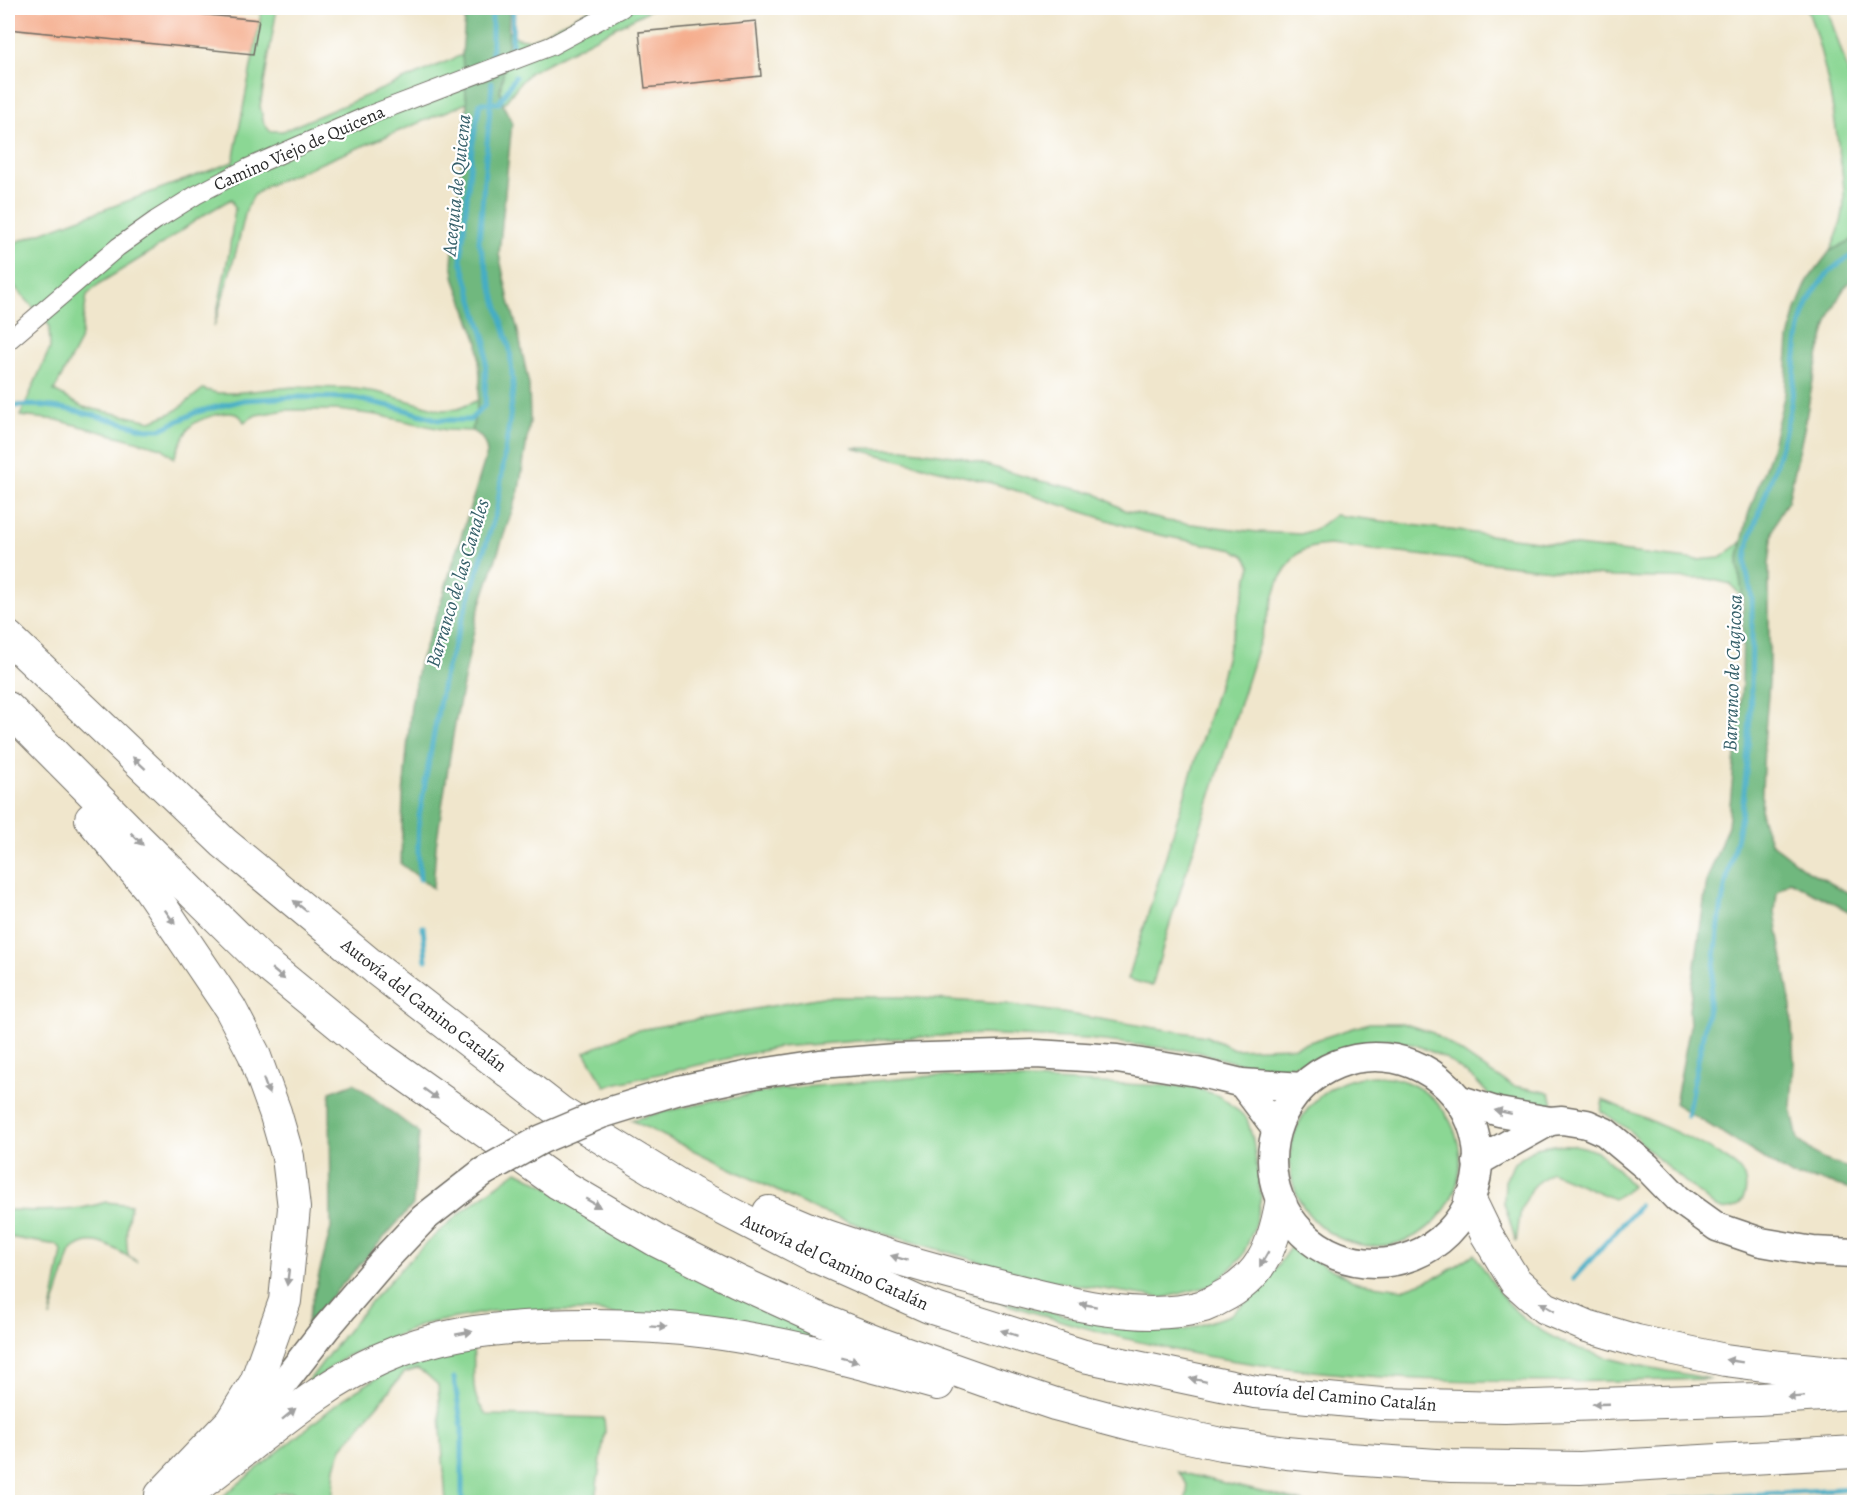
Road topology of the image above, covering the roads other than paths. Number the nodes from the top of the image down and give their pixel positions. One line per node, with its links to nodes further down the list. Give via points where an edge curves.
1 (622, 8): 2 (street, Camino Viejo de Quicena, via 551,46 367,116 196,195 118,247)
2 (8, 341)
3 (8, 637): 9 (highway, Autovía del Camino Catalán, one-way to 3, via 376,969 224,843)
4 (8, 708): 18 (highway, one-way to 18, via 261,960 377,1055 558,1183 737,1281 884,1345 1055,1404)
5 (8, 731): 20 (highway, one-way to 20, via 95,823 149,888 201,963 254,1054 288,1157 294,1208 285,1300 256,1382 231,1422)
6 (1242, 1083): 7 (highway); 11 (highway); 20 (highway, bridge, via 1117,1059 1036,1054 895,1058 755,1074 679,1090 601,1113 542,1139 483,1172 424,1218 371,1273 242,1436)
7 (1302, 1087): 8 (highway, via 1326,1069 1354,1059 1383,1057 1412,1064 1438,1078); 11 (highway)
8 (1458, 1099): 10 (highway, one-way to 8, via 1499,1112); 12 (highway, via 1472,1124)
9 (560, 1112): 14 (highway, one-way to 9, via 1270,1248 1258,1269 1233,1292 1205,1306 1167,1313 1129,1312 974,1280 835,1239 715,1191); 17 (highway, Autovía del Camino Catalán, one-way to 9, via 1758,1400 1505,1407 1381,1404 1256,1392 1095,1359 929,1307 812,1255 690,1192)
10 (1550, 1121): 12 (highway); 15 (highway, via 1587,1124 1605,1132 1647,1167 1678,1200 1717,1227 1761,1242)
11 (1276, 1128): 14 (highway, via 1271,1154 1273,1181)
12 (1477, 1162): 13 (highway)
13 (1470, 1200): 14 (highway, via 1457,1223 1432,1246 1402,1260 1380,1264 1338,1257 1322,1249 1305,1237); 16 (highway, one-way to 13, via 1725,1360 1637,1341 1545,1308 1515,1281)
14 (1281, 1204)
15 (1854, 1253)
16 (1854, 1374)
17 (1854, 1393)
18 (1221, 1443): 19 (highway, via 1349,1459 1568,1468); 20 (highway, one-way to 18, via 301,1404 380,1358 443,1337 515,1327 657,1327 760,1340 1035,1410)
19 (1854, 1452)
20 (166, 1501)

